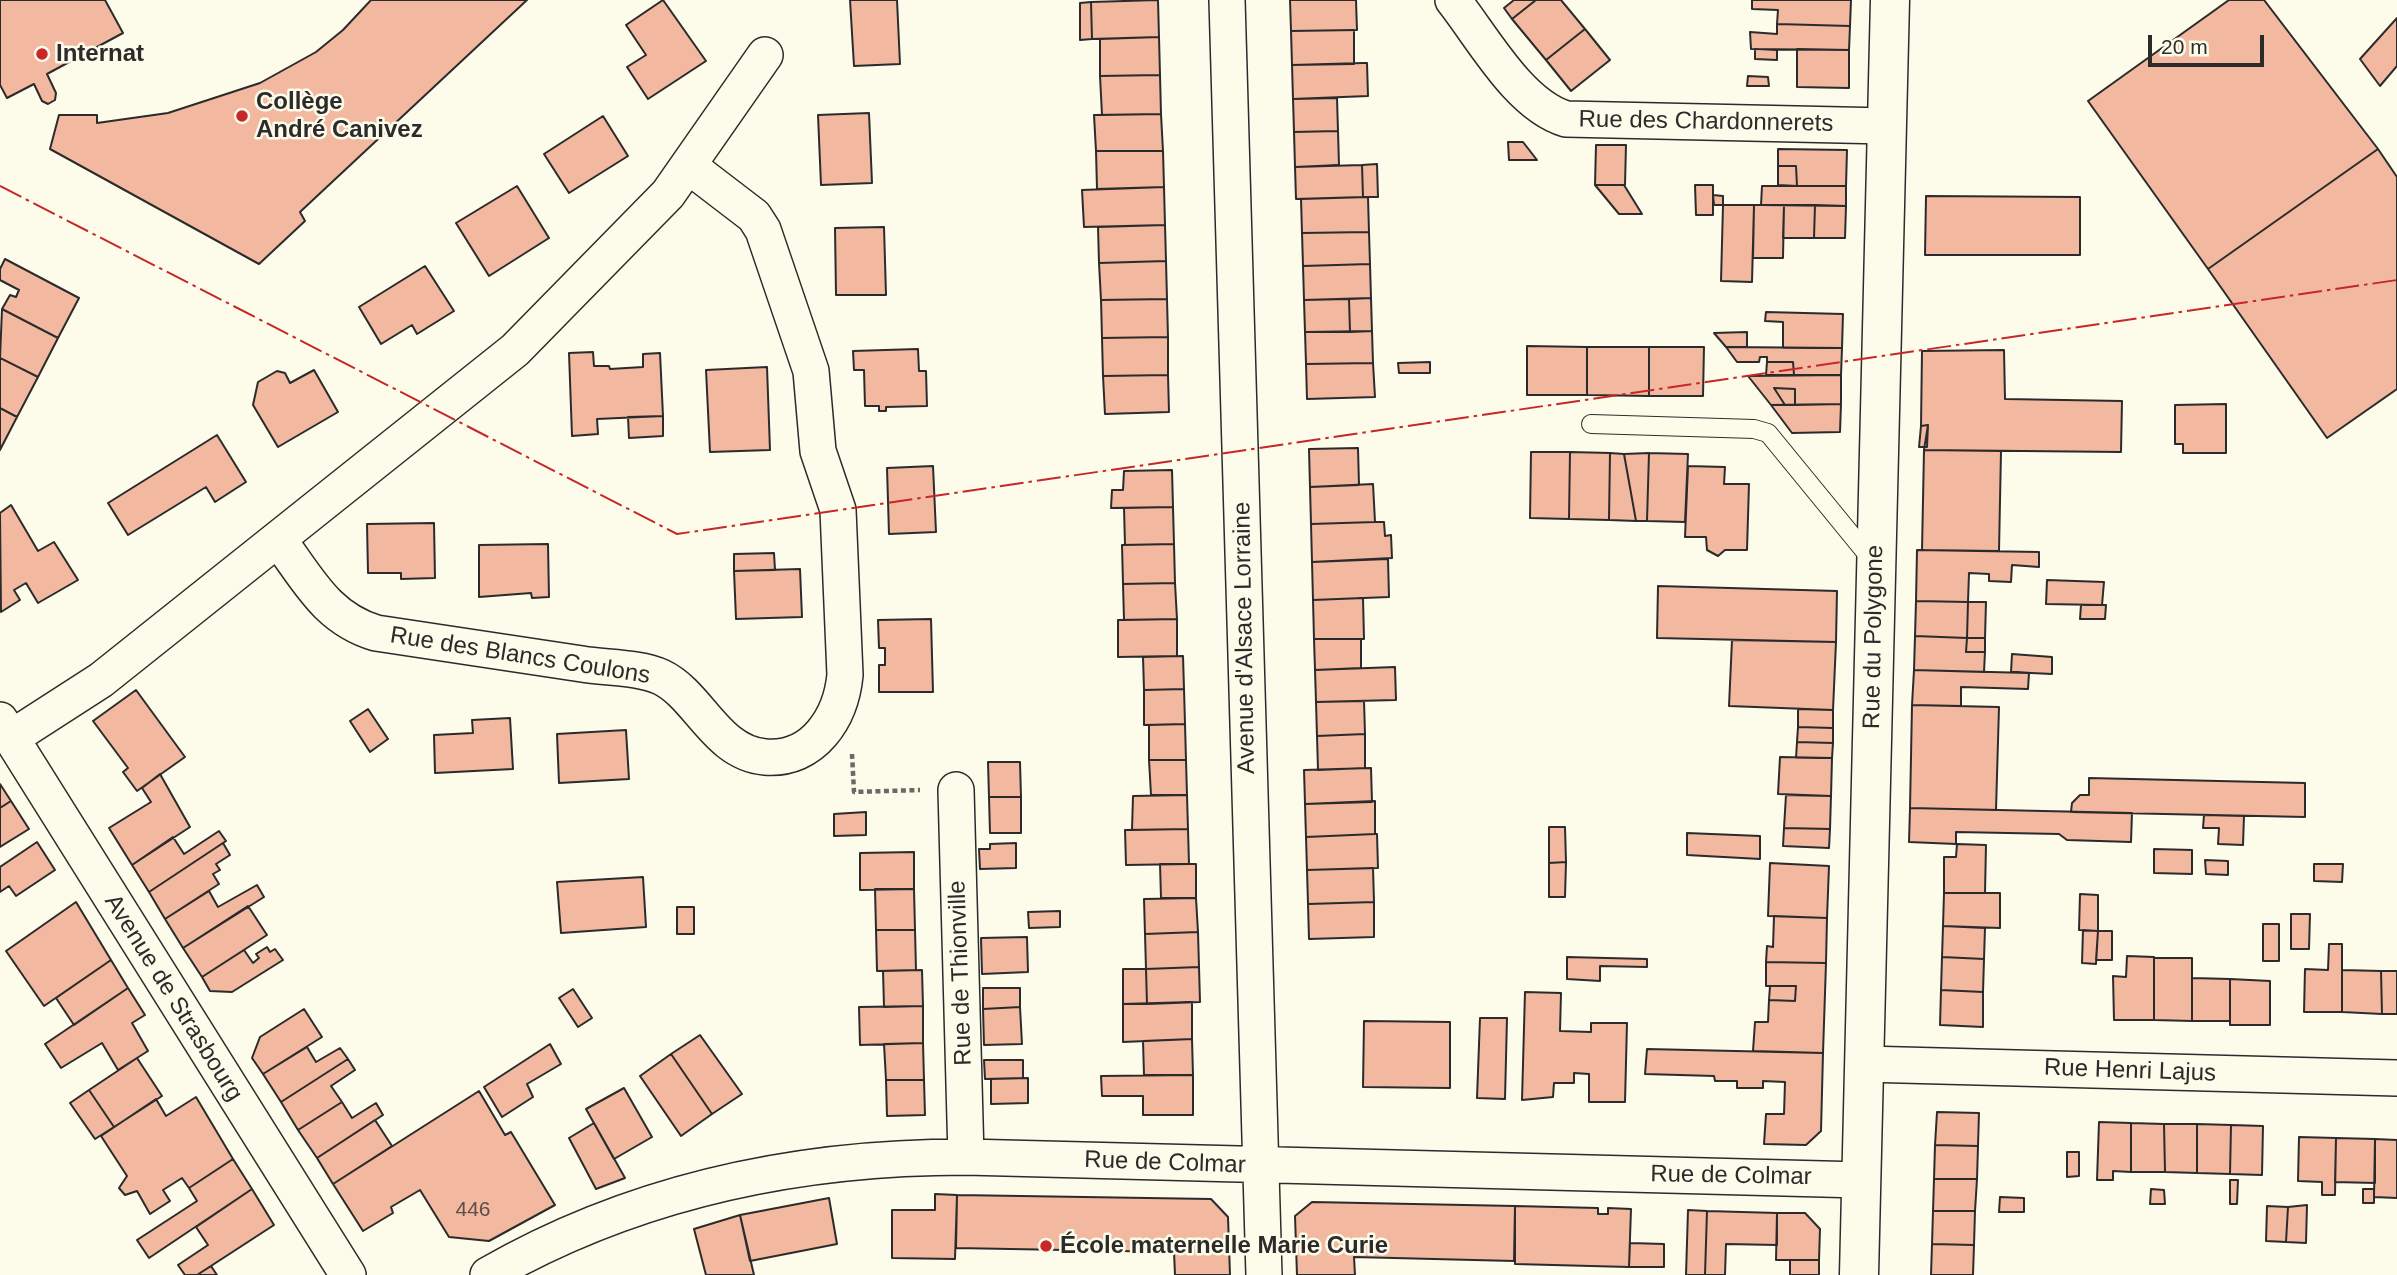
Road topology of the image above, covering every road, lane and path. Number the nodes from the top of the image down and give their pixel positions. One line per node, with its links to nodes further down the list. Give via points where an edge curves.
1 (1227, 0): 16 (street, Avenue d'Alsace Lorraine)
2 (1453, 0): 5 (street, Rue des Chardonnerets, via 1524,92 1550,114 1566,119)
3 (1890, 0): 5 (street, Rue du Polygone)
4 (765, 55): 6 (street)
5 (1887, 126): 9 (street, Rue du Polygone)
6 (690, 167): 8 (street, via 515,350); 10 (street, Rue des Blancs Coulons, via 754,216 763,230 811,371 818,451 834,492 840,532 845,675 843,697)
7 (1591, 424): 9 (lane, via 1768,433)
8 (278, 539): 10 (street, Rue des Blancs Coulons, via 332,611 355,627 661,677 719,734 766,757 806,747); 11 (street, via 101,680)
9 (1876, 566): 13 (street, Rue du Polygone)
10 (834, 718): 12 (path, via 850,727 854,792)
11 (5, 729): 18 (street, Avenue de Strasbourg)
12 (956, 790): 15 (street, Rue de Thionville)
13 (1864, 1064): 14 (street, Rue Henri Lajus); 17 (street, Rue du Polygone)
14 (2397, 1078)
15 (966, 1157): 16 (street, Rue de Colmar); 19 (street, Rue de Colmar, via 839,1162 705,1185 611,1215)
16 (1259, 1166): 17 (street, Rue de Colmar); 20 (street, Avenue d'Alsace Lorraine)
17 (1862, 1180): 21 (street, Rue du Polygone)
18 (346, 1274)
19 (488, 1275)
20 (1264, 1275)
21 (1859, 1275)

